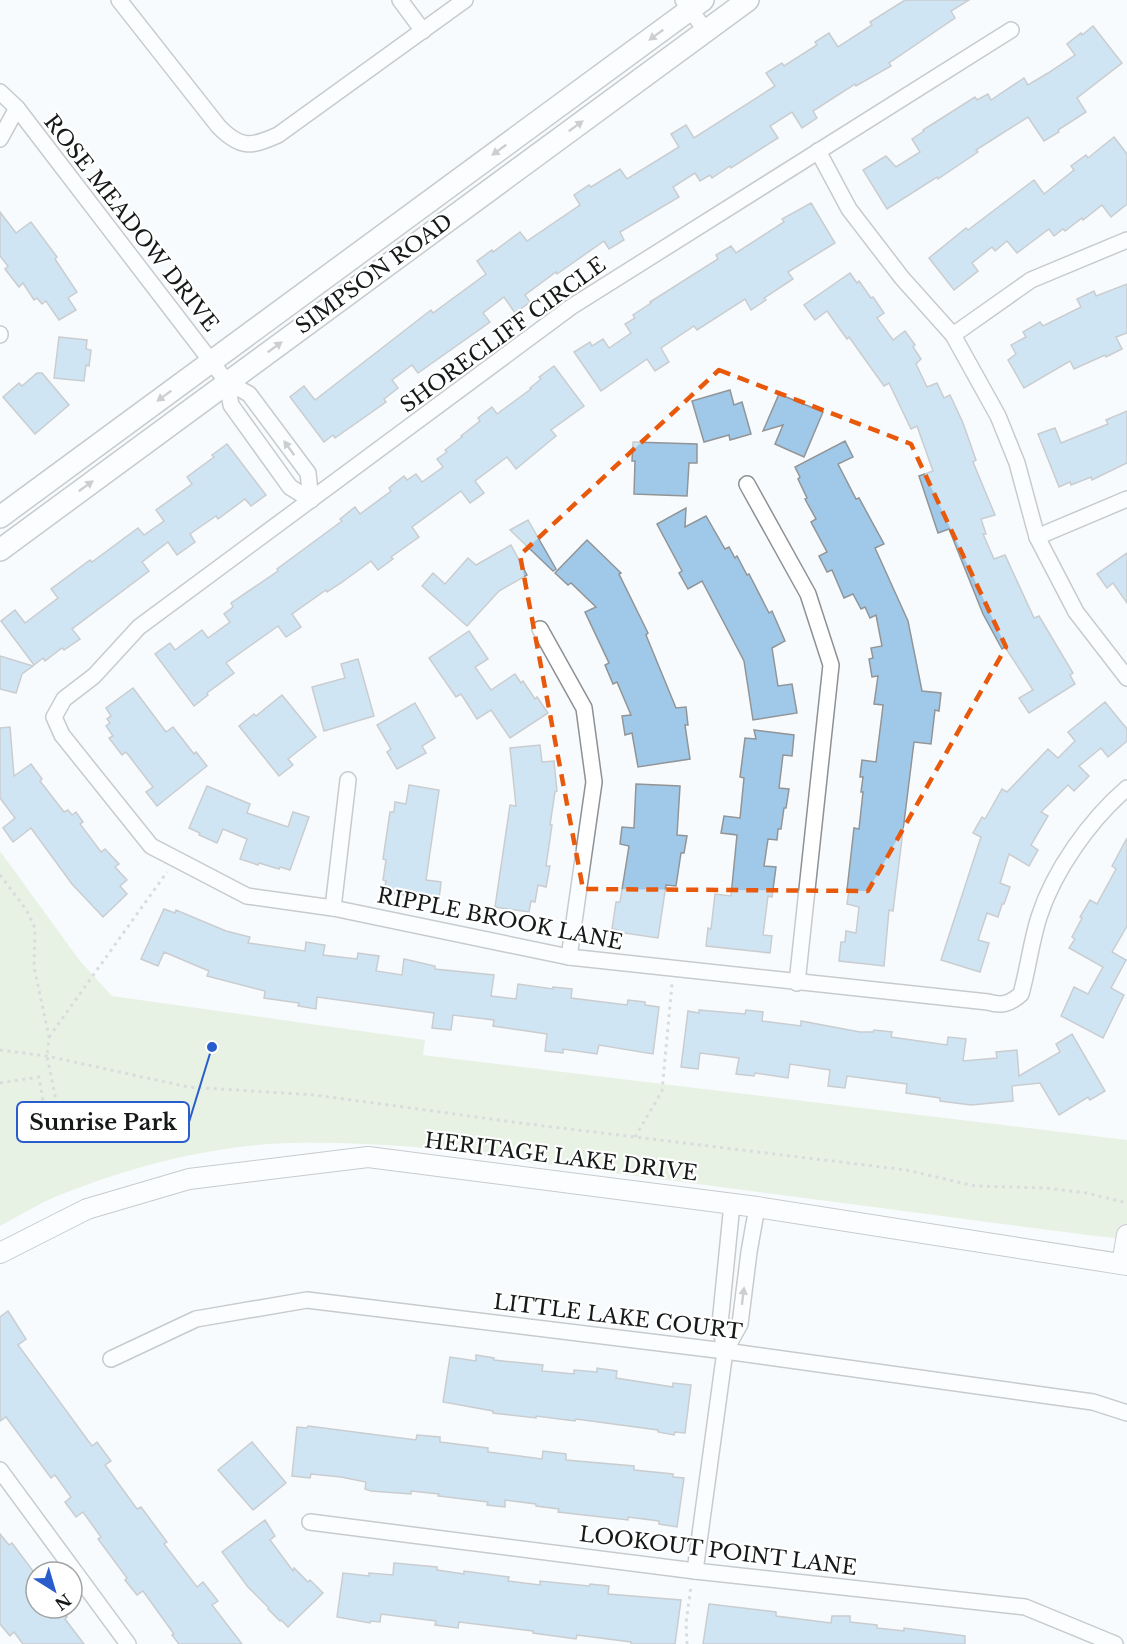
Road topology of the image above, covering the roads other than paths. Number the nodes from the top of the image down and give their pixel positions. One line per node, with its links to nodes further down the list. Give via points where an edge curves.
1 (119, 0): 8 (street, via 219,127 231,139 245,145 278,135)
2 (400, 0): 8 (street)
3 (465, 0): 8 (street)
4 (748, 0): 6 (main road, SIMPSON ROAD)
5 (695, 2): 6 (street); 16 (main road, SIMPSON ROAD, one-way to 16)
6 (713, 26): 17 (main road, SIMPSON ROAD, one-way to 6)
7 (1011, 30): 13 (street, SHORECLIFF CIRCLE)
8 (423, 31)
9 (0, 92): 10 (street, ROSE MEADOW DRIVE)
10 (17, 108): 11 (street); 12 (street); 16 (street, ROSE MEADOW DRIVE)
11 (0, 116)
12 (0, 139)
13 (818, 151): 15 (street, via 849,209 902,278); 20 (street, SHORECLIFF CIRCLE, via 572,307)
14 (1127, 240): 15 (street, via 1031,280)
15 (953, 335): 22 (street, via 998,416 1017,463)
16 (211, 361): 17 (street, ROSE MEADOW DRIVE); 21 (main road, SIMPSON ROAD, one-way to 21)
17 (228, 382): 20 (street, via 231,405 290,487); 20 (street, one-way to 17, via 308,473 249,394); 23 (main road, SIMPSON ROAD, one-way to 17)
18 (747, 484): 31 (street, via 808,594 831,665)
19 (1127, 499): 22 (street)
20 (311, 500): 26 (street, SHORECLIFF CIRCLE, via 139,627 94,676 64,699)
21 (0, 517)
22 (1036, 537): 25 (street, via 1076,612)
23 (0, 550)
24 (540, 629): 30 (street, via 584,708 594,782)
25 (1127, 678)
26 (54, 717): 29 (street, RIPPLE BROOK LANE, via 62,735 151,846 247,896)
27 (348, 780): 29 (street)
28 (1127, 788): 31 (street, RIPPLE BROOK LANE, via 1108,804 1065,860 1039,917 1021,994 1013,1002 1001,1006)
29 (333, 908): 30 (street, RIPPLE BROOK LANE)
30 (569, 957): 31 (street, RIPPLE BROOK LANE)
31 (797, 983)
32 (732, 1204): 33 (street, HERITAGE LAKE DRIVE); 35 (street, HERITAGE LAKE DRIVE, via 368,1157 189,1179 87,1209); 37 (street, via 720,1324)
33 (757, 1207): 36 (street, HERITAGE LAKE DRIVE); 37 (street, one-way to 33, via 740,1324)
34 (1127, 1235): 36 (street)
35 (0, 1253)
36 (1124, 1264)
37 (724, 1351): 38 (street, LITTLE LAKE COURT, via 307,1300 196,1319); 39 (street, LITTLE LAKE COURT, via 1094,1402); 42 (street)
38 (111, 1359)
39 (1127, 1413)
40 (0, 1470): 43 (street)
41 (310, 1522): 42 (street, LOOKOUT POINT LANE)
42 (695, 1571): 44 (street, LOOKOUT POINT LANE, via 1025,1607)
43 (128, 1644)
44 (1115, 1644)

